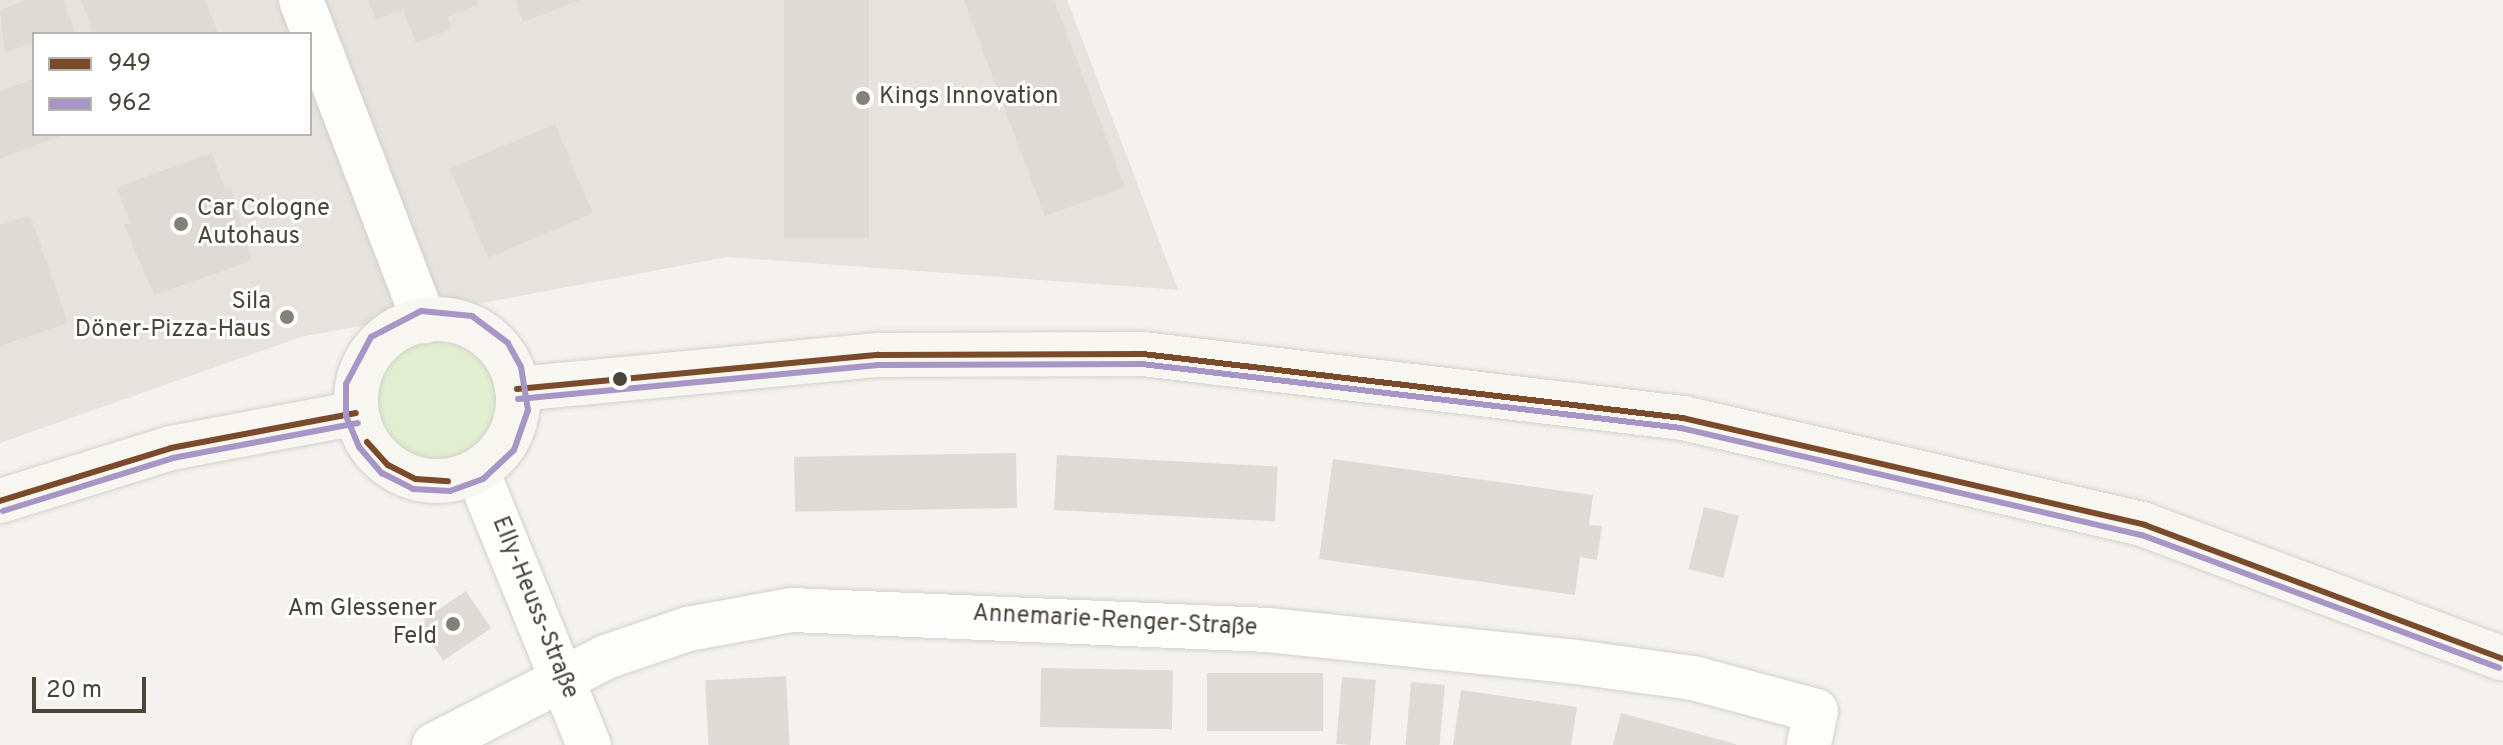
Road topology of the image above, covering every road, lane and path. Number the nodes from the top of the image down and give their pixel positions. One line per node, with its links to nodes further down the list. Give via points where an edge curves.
1 (301, 0): 2 (street)
2 (424, 321): 3 (main road, via 446,320 485,335); 4 (main road, via 379,343 356,387)
3 (517, 389): 5 (main road, via 505,445); 7 (main road, via 878,355 1143,354 1683,418 2145,525)
4 (356, 413): 5 (main road, via 367,442 388,465 416,479 448,481); 6 (main road, via 171,448)
5 (477, 471): 8 (street, Elly-Heuss-Straße)
6 (0, 501)
7 (2503, 659)
8 (562, 675): 9 (street, Annemarie-Renger-Straße, via 688,629 792,610 990,615 1394,640 1693,678); 10 (street, Annemarie-Renger-Straße); 11 (street, Elly-Heuss-Straße)
9 (1813, 728)
10 (434, 745)
11 (589, 745)

